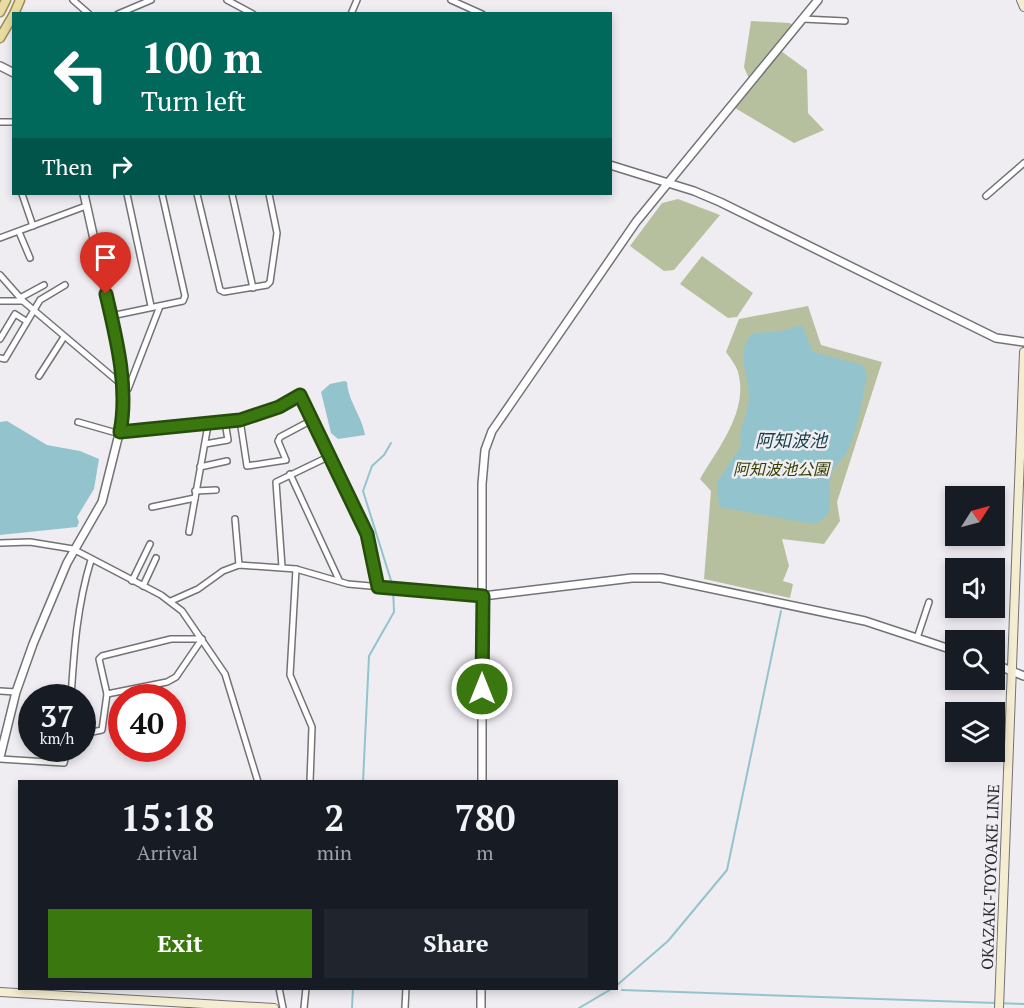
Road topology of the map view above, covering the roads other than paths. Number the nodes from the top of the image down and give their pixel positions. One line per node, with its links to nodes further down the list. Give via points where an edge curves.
1 (6, 0): 10 (main road)
2 (73, 0): 11 (street)
3 (151, 0): 12 (street)
4 (227, 0): 13 (street)
5 (451, 0): 8 (street)
6 (818, 0): 16 (street)
7 (1021, 0): 9 (main road)
8 (459, 2): 14 (street)
9 (1024, 7)
10 (0, 12)
11 (87, 12)
12 (123, 12)
13 (249, 12)
14 (478, 12)
15 (12, 17): 18 (main road)
16 (803, 19): 17 (street); 21 (street)
17 (845, 21)
18 (0, 38)
19 (1024, 163): 29 (street)
20 (612, 166): 21 (street)
21 (665, 183): 48 (street, via 720,202 996,338); 85 (street, via 492,430 485,450 482,484)
22 (22, 195): 31 (street)
23 (84, 195): 30 (street)
24 (127, 195): 41 (street)
25 (162, 195): 42 (street, via 185,296 183,301)
26 (197, 195): 38 (street, via 220,290)
27 (232, 195): 38 (street)
28 (269, 195): 38 (street, via 277,233 270,282)
29 (986, 196)
30 (86, 206): 31 (street); 44 (street)
31 (33, 226): 32 (street)
32 (19, 231): 33 (street); 34 (street)
33 (0, 237)
34 (30, 258)
35 (0, 275): 39 (street)
36 (44, 285): 39 (street)
37 (65, 285): 43 (street, via 40,300)
38 (253, 288)
39 (21, 300): 40 (street); 43 (street)
40 (0, 301)
41 (151, 306): 42 (street); 44 (street)
42 (160, 306): 53 (street, via 128,389)
43 (33, 310): 45 (street); 46 (street)
44 (111, 315): 52 (street)
45 (26, 321): 47 (street, via 15,314); 50 (street, via 5,359)
46 (64, 338): 51 (street); 52 (street)
47 (0, 339)
48 (1024, 342)
49 (1024, 352): 54 (main road, OKAZAKI-TOYOAKE LINE)
50 (0, 357)
51 (39, 376)
52 (121, 384): 53 (street)
53 (122, 393): 60 (street, via 124,414)
54 (1023, 393): 75 (main road, OKAZAKI-TOYOAKE LINE)
55 (240, 420): 56 (street, via 300,395); 56 (street, via 247,466 286,460 280,437); 58 (street)
56 (312, 420): 62 (street)
57 (78, 422): 60 (street)
58 (225, 422): 59 (street); 61 (street, via 228,440)
59 (208, 425): 60 (street, via 194,423); 61 (street)
60 (120, 433): 74 (street, via 102,502)
61 (205, 444): 64 (street)
62 (330, 456): 65 (street); 84 (street, via 369,540)
63 (227, 461): 64 (street)
64 (200, 467): 67 (street)
65 (290, 474): 79 (street, via 275,486); 81 (street)
66 (216, 490): 67 (street)
67 (195, 491): 68 (street)
68 (195, 498): 69 (street); 71 (street)
69 (152, 507)
70 (235, 519): 78 (street)
71 (189, 532)
72 (0, 543): 74 (street, via 41,543)
73 (150, 544): 82 (street)
74 (73, 549): 77 (street); 96 (street)
75 (1021, 549): 92 (main road, OKAZAKI-TOYOAKE LINE)
76 (156, 558): 83 (street)
77 (91, 560): 82 (street); 94 (street, via 76,624)
78 (239, 565): 79 (street); 86 (street)
79 (282, 567): 80 (street)
80 (296, 569): 81 (street); 102 (street, via 290,675 312,727)
81 (339, 580): 84 (street)
82 (132, 581): 83 (street)
83 (143, 586): 86 (street)
84 (378, 587): 85 (street)
85 (483, 596): 88 (street, via 601,581 661,578 865,621); 103 (street)
86 (171, 602): 89 (street)
87 (929, 602): 88 (street)
88 (917, 638): 90 (street)
89 (202, 639): 97 (street, via 176,677); 97 (street, via 171,639 102,656 99,659); 101 (street, via 225,674)
90 (945, 647)
91 (1005, 668): 92 (street)
92 (1012, 671): 93 (street); 115 (main road, OKAZAKI-TOYOAKE LINE)
93 (1024, 676)
94 (72, 684)
95 (0, 691): 96 (street)
96 (16, 692): 99 (street)
97 (107, 694): 98 (street, via 102,730)
98 (96, 731)
99 (0, 758): 100 (street)
100 (18, 759)
101 (257, 780)
102 (310, 780)
103 (482, 780)
104 (279, 990): 111 (street)
105 (306, 990): 112 (street)
106 (406, 990): 113 (street)
107 (481, 990): 114 (street)
108 (0, 992): 109 (main road)
109 (130, 1004): 110 (main road)
110 (274, 1008)
111 (283, 1008)
112 (304, 1008)
113 (405, 1008)
114 (481, 1008)
115 (999, 1008)

